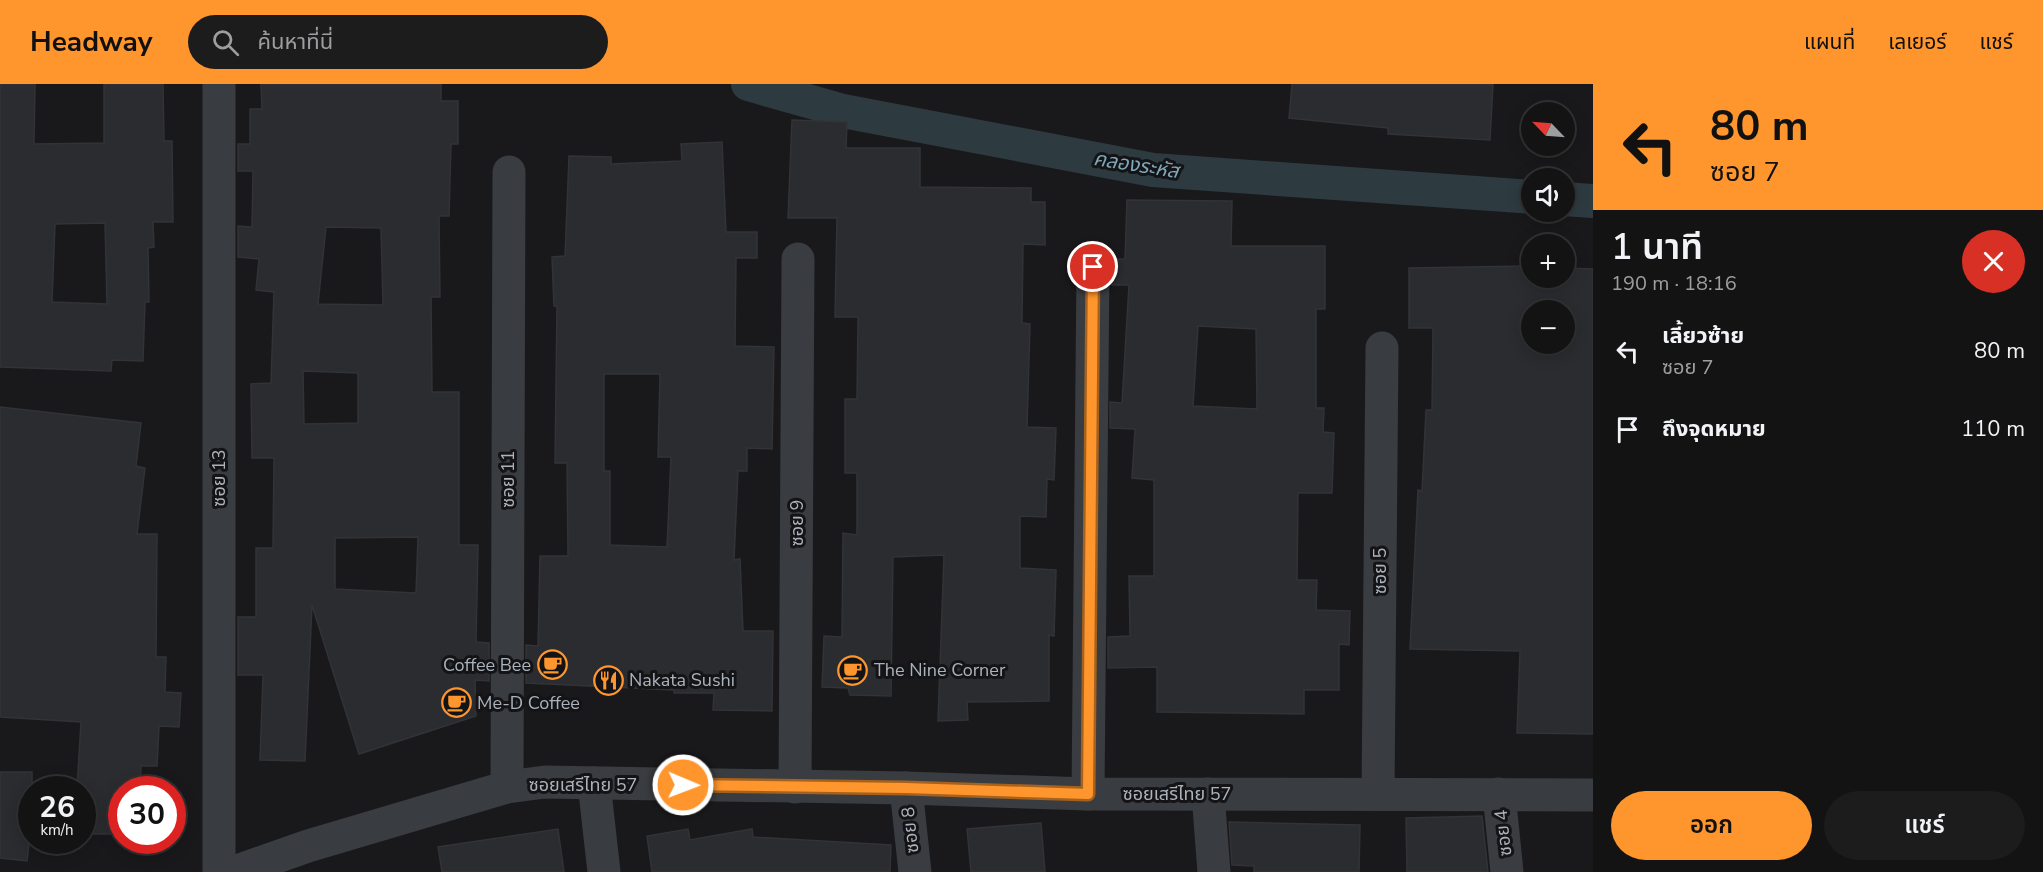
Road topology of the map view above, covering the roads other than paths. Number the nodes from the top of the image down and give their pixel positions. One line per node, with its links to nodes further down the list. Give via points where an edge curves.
1 (219, 84): 16 (street, ซอย 13)
2 (509, 171): 7 (street, ซอย 11)
3 (798, 259): 8 (street, ซอย 9)
4 (1093, 267): 10 (street)
5 (1382, 348): 12 (street, ซอย 5)
6 (594, 783): 7 (street, ซอยเสรีไทย 57, via 545,782); 8 (street, ซอยเสรีไทย 57); 18 (street)
7 (507, 787): 15 (street, ซอยเสรีไทย 57)
8 (795, 787): 9 (street, ซอยเสรีไทย 57)
9 (906, 788): 10 (street, ซอยเสรีไทย 57); 19 (street, ซอย 8)
10 (1088, 794): 11 (street, ซอยเสรีไทย 57)
11 (1208, 794): 12 (street, ซอยเสรีไทย 57); 20 (street)
12 (1378, 794): 13 (street, ซอยเสรีไทย 57)
13 (1499, 794): 14 (street, ซอยเสรีไทย 57); 21 (street, ซอย 4)
14 (1593, 795)
15 (309, 859): 17 (street, ซอยเสรีไทย 57)
16 (219, 872)
17 (234, 872)
18 (604, 872)
19 (915, 872)
20 (1214, 872)
21 (1507, 872)

